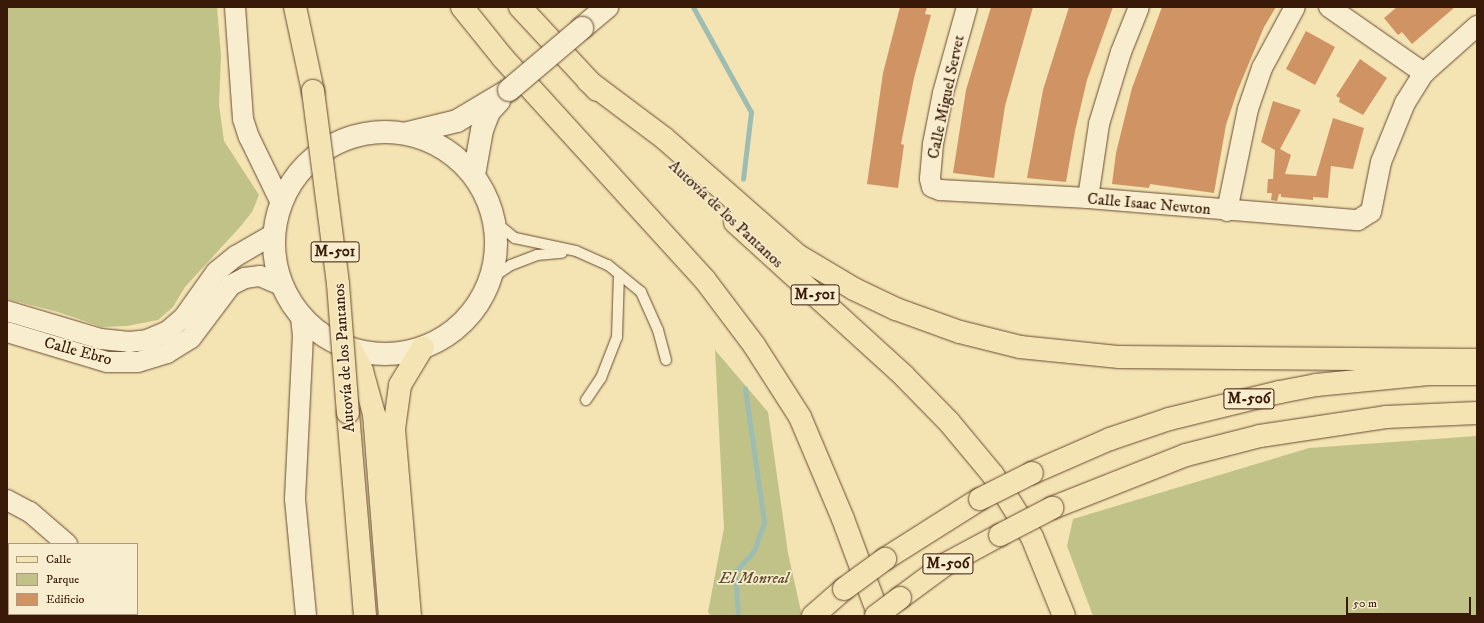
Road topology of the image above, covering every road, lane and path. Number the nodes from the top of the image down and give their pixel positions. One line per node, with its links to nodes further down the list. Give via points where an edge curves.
1 (235, 7): 18 (street, via 243,119 248,137)
2 (296, 7): 39 (main road, Autovía de los Pantanos / M-501, bridge, via 313,91 338,276)
3 (462, 7): 43 (main road, via 503,58 705,280 754,345 800,416 843,520)
4 (520, 7): 12 (main road, Autovía de los Pantanos / M-501)
5 (967, 7): 16 (street, Calle Miguel Servet, via 943,93 932,151)
6 (1139, 7): 17 (street, via 1120,52 1099,124)
7 (1295, 7): 19 (street, via 1262,68 1248,109)
8 (1329, 7): 11 (street)
9 (603, 8): 13 (street, bridge)
10 (1477, 26): 11 (street)
11 (1424, 73): 19 (street, Calle Isaac Newton, via 1405,103 1391,134 1381,162 1371,212 1365,217 1358,220)
12 (588, 81): 32 (main road, via 664,138 797,256 854,289 896,309 960,332 1020,347 1119,357); 44 (main road, Autovía de los Pantanos / M-501, via 734,221 904,376 949,422 993,475 1032,537)
13 (509, 90): 14 (street, via 457,121); 15 (street, via 489,112 484,124)
14 (408, 133): 15 (street, via 439,145 456,156); 18 (street, via 377,131 346,138 326,149 297,175)
15 (474, 176): 20 (street, via 487,198)
16 (932, 187): 17 (street, Calle Isaac Newton, via 940,190)
17 (1088, 198): 19 (street, Calle Isaac Newton)
18 (281, 203): 21 (street)
19 (1227, 211)
20 (495, 222): 22 (lane, via 515,238); 24 (street, via 496,251)
21 (274, 234): 25 (street, via 275,260); 26 (street, Calle Ebro, via 236,256 216,272 184,317 168,331 147,340 129,342 101,339)
22 (576, 251): 23 (lane, via 608,265); 24 (lane, via 537,255 511,265)
23 (619, 274): 31 (lane, via 641,292 658,330); 34 (lane, via 617,337 601,378)
24 (490, 279): 30 (street, via 474,310 458,327)
25 (283, 286): 27 (street); 28 (street, Calle Ebro, via 260,276 245,278 231,285 191,338 167,353 138,362 107,362)
26 (7, 311)
27 (301, 318): 29 (street, via 328,338); 38 (street, via 303,335 295,499)
28 (7, 332)
29 (351, 348): 30 (street, via 374,353 398,354); 40 (main road, via 362,370 374,414)
30 (423, 348): 41 (main road, via 400,385 394,429)
31 (666, 360)
32 (1477, 360)
33 (1477, 374): 42 (main road, M-506, bridge, via 1428,374 1316,385 1169,419 1110,439 980,499 885,559)
34 (586, 400)
35 (1477, 413): 43 (main road, M-506, bridge, via 1386,417 1260,436 1186,456 1052,508 946,564)
36 (7, 500): 37 (street, via 30,512)
37 (66, 543)
38 (306, 616)
39 (365, 616)
40 (390, 616)
41 (410, 616)
42 (813, 616)
43 (877, 616)
44 (1064, 616)

